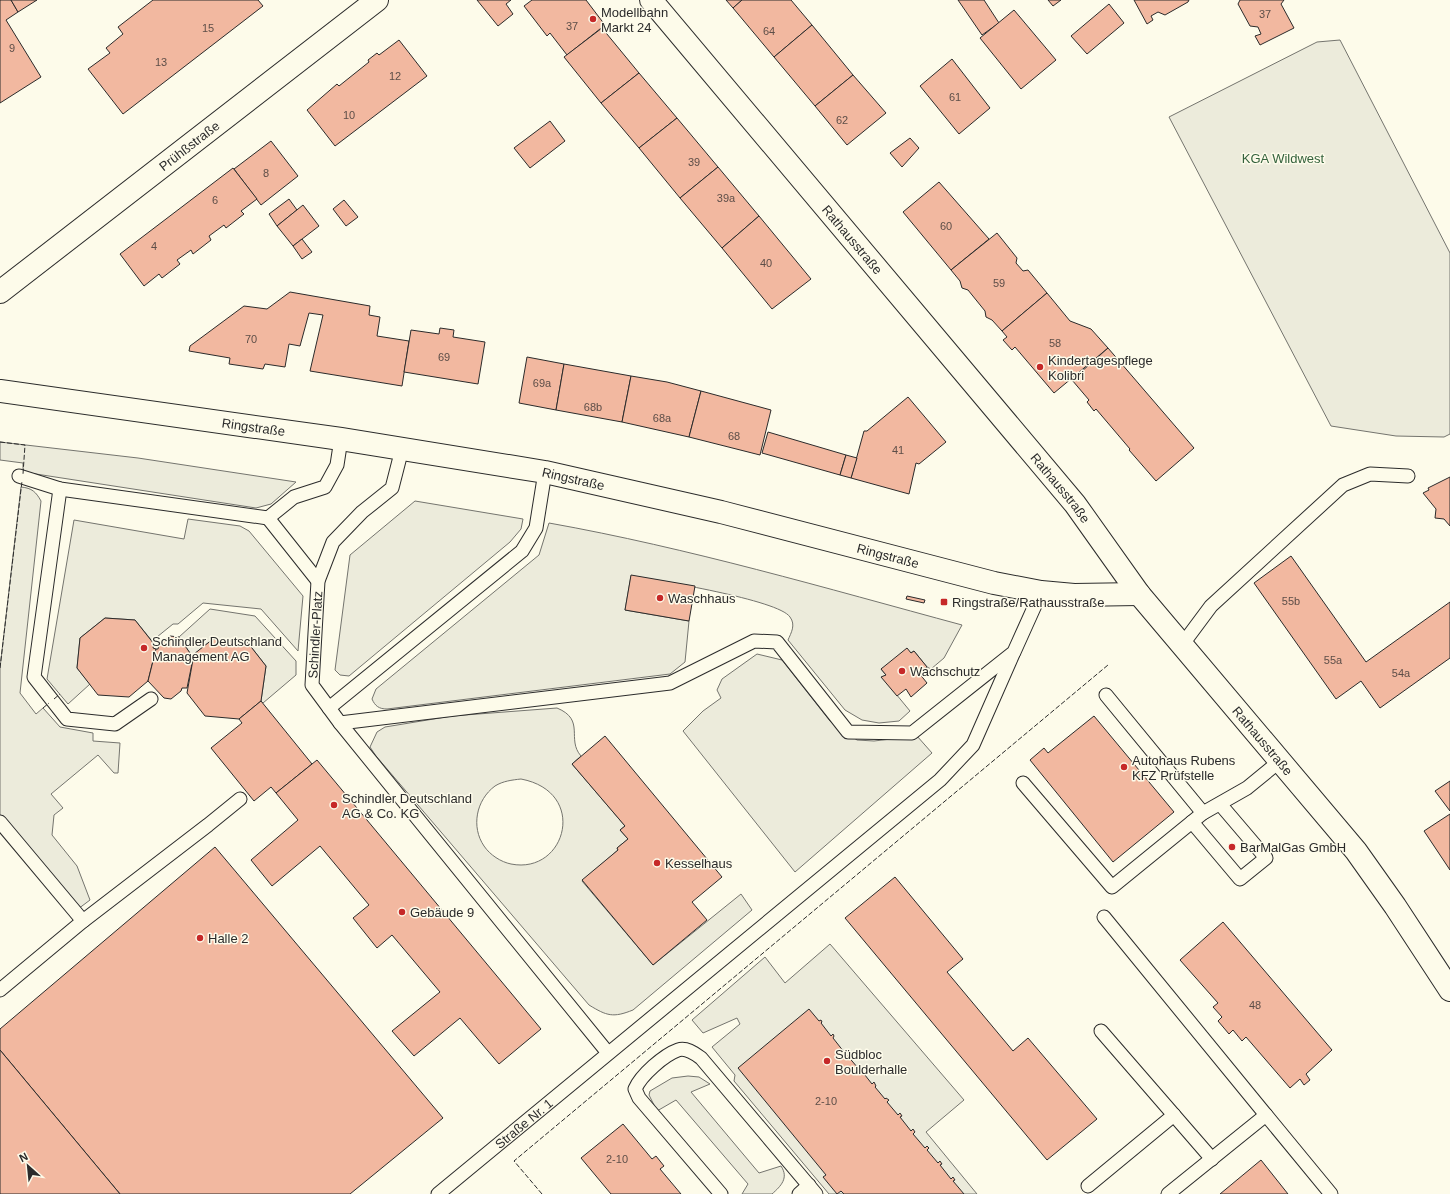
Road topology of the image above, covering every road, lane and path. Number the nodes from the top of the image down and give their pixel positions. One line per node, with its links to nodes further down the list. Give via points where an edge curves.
1 (377, 0): 3 (main road, Prühßstraße)
2 (651, 0): 14 (main road, Rathausstraße, via 1075,504)
3 (0, 292)
4 (0, 391): 5 (main road, Ringstraße)
5 (341, 440): 6 (main road, Ringstraße); 11 (lane, via 337,465 325,487 294,497)
6 (402, 449): 7 (main road, Ringstraße); 12 (lane, Schindler-Platz, via 392,488 362,512 333,542)
7 (545, 472): 13 (main road, Ringstraße, via 721,512 994,583); 19 (lane, via 536,528 522,551)
8 (19, 476): 10 (lane)
9 (1408, 476): 15 (lane, via 1370,474 1343,485 1210,606)
10 (60, 489): 11 (lane); 18 (lane, via 34,677 67,719 115,724)
11 (268, 518): 12 (lane, Schindler-Platz)
12 (318, 581): 19 (lane, Schindler-Platz, via 312,685)
13 (1041, 592): 14 (main road, Ringstraße, via 1074,595); 16 (lane, Straße Nr. 1)
14 (1139, 594): 15 (main road, Rathausstraße)
15 (1182, 645): 21 (main road, Rathausstraße)
16 (1014, 652): 20 (lane, via 912,733 848,732 777,642 754,641 670,683); 33 (lane, Straße Nr. 1, via 973,745 940,780)
17 (1106, 695): 25 (lane)
18 (151, 699)
19 (329, 708): 20 (lane, Schindler-Platz)
20 (340, 723): 33 (lane, Schindler-Platz)
21 (1280, 761): 24 (lane, via 1247,788); 31 (main road, Rathausstraße, via 1356,851)
22 (1023, 783): 27 (lane, via 1112,887)
23 (240, 799): 29 (lane)
24 (1220, 804): 25 (lane); 27 (lane, via 1266,858 1240,879)
25 (1203, 813): 27 (lane)
26 (0, 822): 29 (lane)
27 (1192, 822)
28 (1104, 917): 35 (lane)
29 (83, 921): 30 (lane)
30 (0, 990)
31 (1450, 990)
32 (1101, 1031): 34 (lane)
33 (608, 1053): 39 (lane, Straße Nr. 1)
34 (1174, 1115): 36 (lane); 37 (lane)
35 (1266, 1115): 36 (lane); 43 (lane)
36 (1212, 1158): 42 (lane)
37 (1088, 1186)
38 (813, 1190): 40 (lane, via 701,1058 692,1051 679,1050 666,1057 640,1079 635,1089 639,1098); 41 (lane)
39 (438, 1194)
40 (720, 1194)
41 (798, 1194)
42 (1168, 1194)
43 (1331, 1194)

